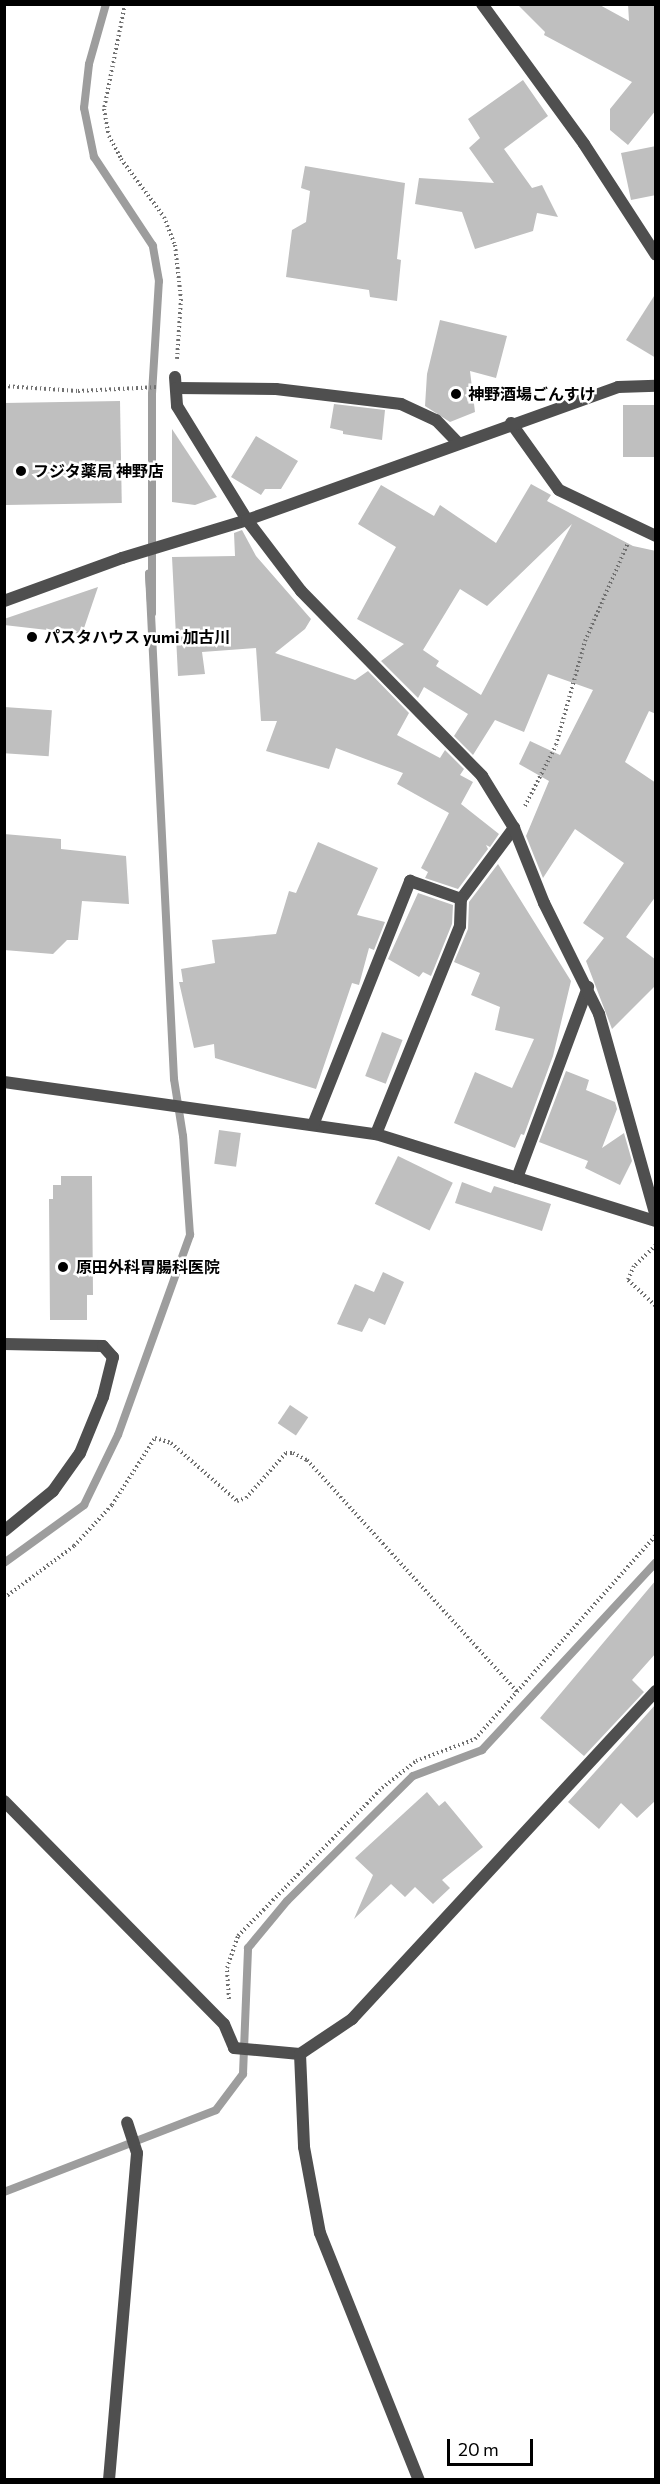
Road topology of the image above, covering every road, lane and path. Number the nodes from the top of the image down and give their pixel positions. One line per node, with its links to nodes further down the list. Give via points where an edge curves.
1 (125, 4): 4 (path, via 104,109 109,136 121,159 164,217 176,245 181,299)
2 (482, 4): 3 (street, via 584,144)
3 (656, 255)
4 (174, 384): 5 (path, via 78,391); 8 (street, via 276,389 401,404 436,420); 9 (street, via 177,405)
5 (4, 386)
6 (656, 386): 7 (street, via 618,387)
7 (511, 423): 8 (street); 10 (street, via 559,490)
8 (457, 442): 9 (street)
9 (247, 520): 12 (street, via 122,558); 13 (street, via 301,591 482,776)
10 (634, 529): 11 (street); 13 (path, via 585,641 556,745)
11 (656, 536)
12 (4, 601)
13 (514, 828): 14 (street); 15 (street, via 543,903)
14 (460, 899): 17 (street, via 410,881); 18 (street, via 460,926)
15 (588, 987): 19 (street); 20 (street, via 630,1117)
16 (4, 1082): 17 (street)
17 (313, 1125): 18 (street)
18 (376, 1134): 19 (street)
19 (518, 1178): 21 (street)
20 (656, 1216)
21 (656, 1221)
22 (656, 1245): 23 (path, via 634,1266 628,1280)
23 (656, 1306)
24 (4, 1344): 25 (street, via 103,1346 113,1357 103,1397 80,1453 53,1491)
25 (4, 1531)
26 (656, 1535): 29 (path)
27 (4, 1598): 29 (path, via 74,1546 112,1505 155,1438 171,1443 237,1501 246,1498 286,1453 293,1453 307,1460)
28 (656, 1691): 32 (street, via 351,2019)
29 (518, 1692): 31 (path, via 475,1739 416,1761 381,1788 238,1936 227,1968 229,2002)
30 (4, 1802): 31 (street)
31 (224, 2024): 32 (street, via 234,2048)
32 (300, 2054): 35 (street, via 304,2147 320,2233)
33 (127, 2123): 34 (street, via 137,2153)
34 (109, 2480)
35 (419, 2480)

